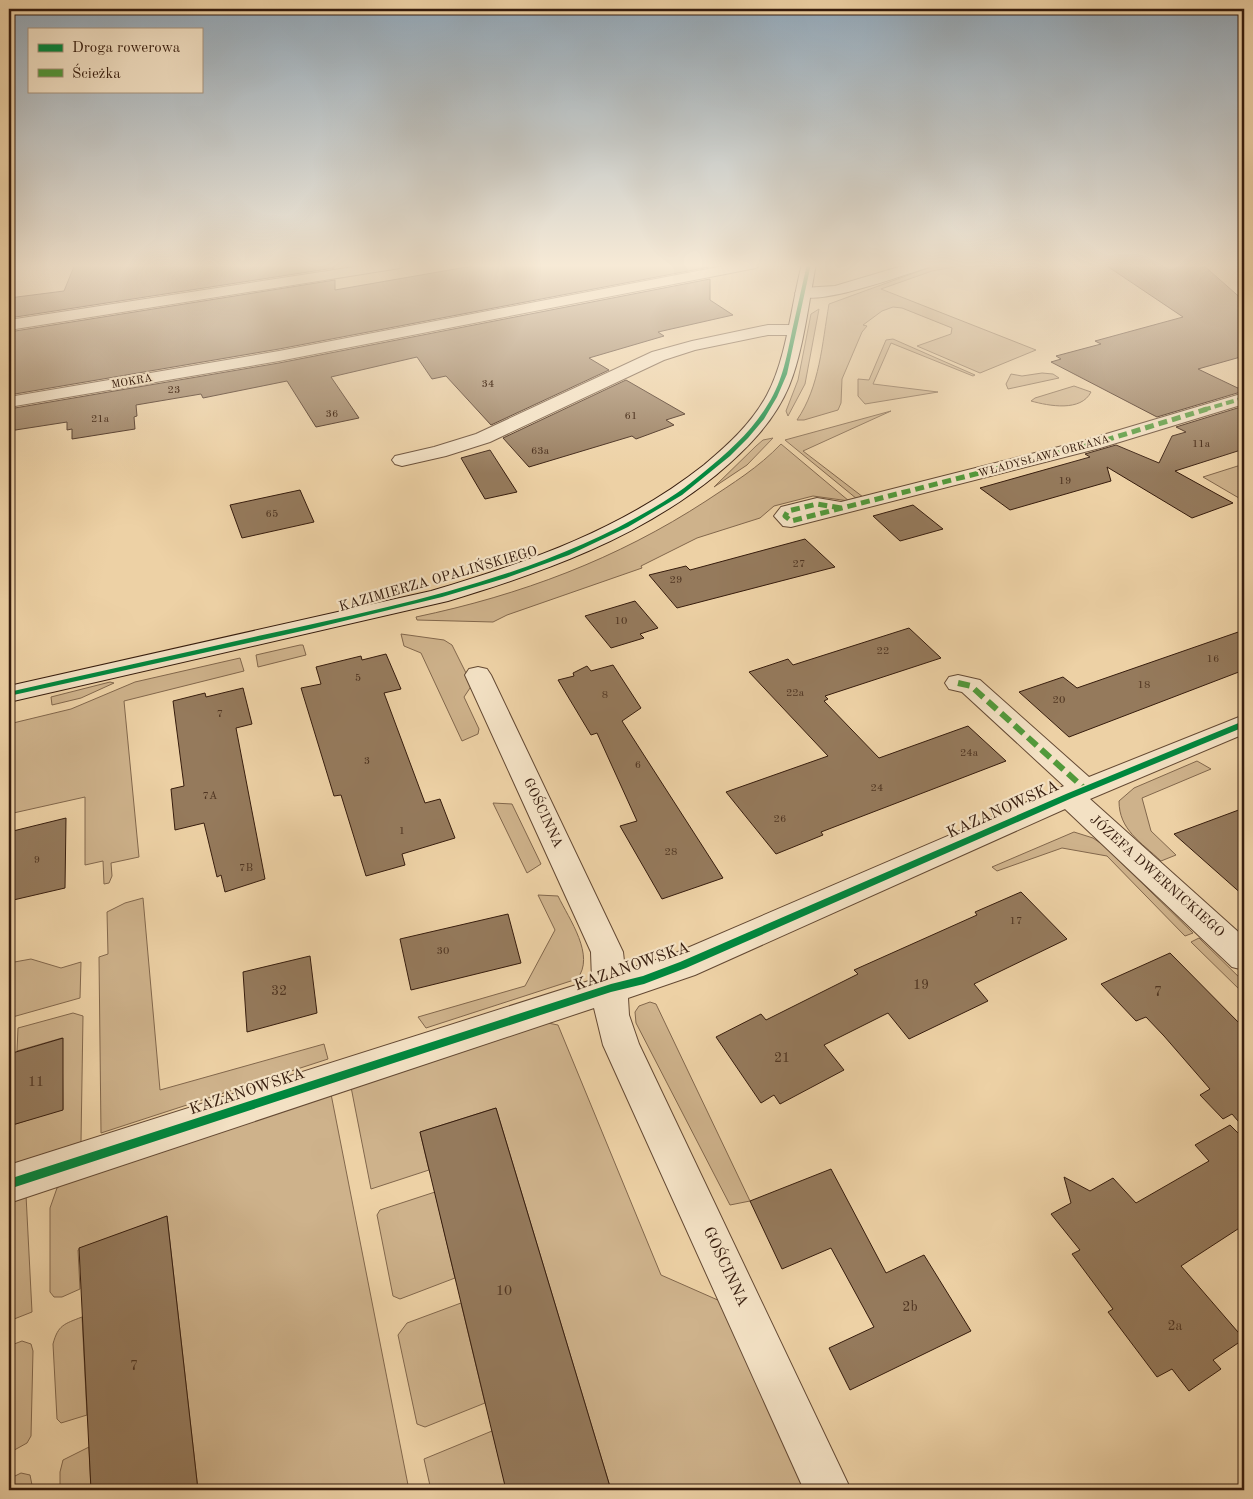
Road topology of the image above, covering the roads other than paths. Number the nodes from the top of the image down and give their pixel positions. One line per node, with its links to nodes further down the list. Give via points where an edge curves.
1 (392, 334): 5 (street, MOKRA)
2 (749, 334): 6 (street, via 658,356 484,438)
3 (794, 334): 10 (street, KAZIMIERZA OPALIŃSKIEGO, via 780,390 759,422 717,466 690,488 632,524 550,560 456,590 339,621)
4 (1244, 398): 7 (street, WŁADYSŁAWA ORKANA, via 1093,444)
5 (9, 402)
6 (402, 460)
7 (841, 508)
8 (478, 675): 14 (street, GOŚCINNA, via 607,952)
9 (958, 683): 12 (street, KAZANOWSKA, via 970,686)
10 (9, 694)
11 (1244, 724): 12 (street, KAZANOWSKA)
12 (1077, 793): 13 (street, JÓZEFA DWERNICKIEGO); 14 (street, KAZANOWSKA, via 683,965)
13 (1244, 957)
14 (611, 988): 15 (street, KAZANOWSKA); 16 (street, GOŚCINNA, via 612,1015 621,1045)
15 (9, 1184)
16 (828, 1490)

